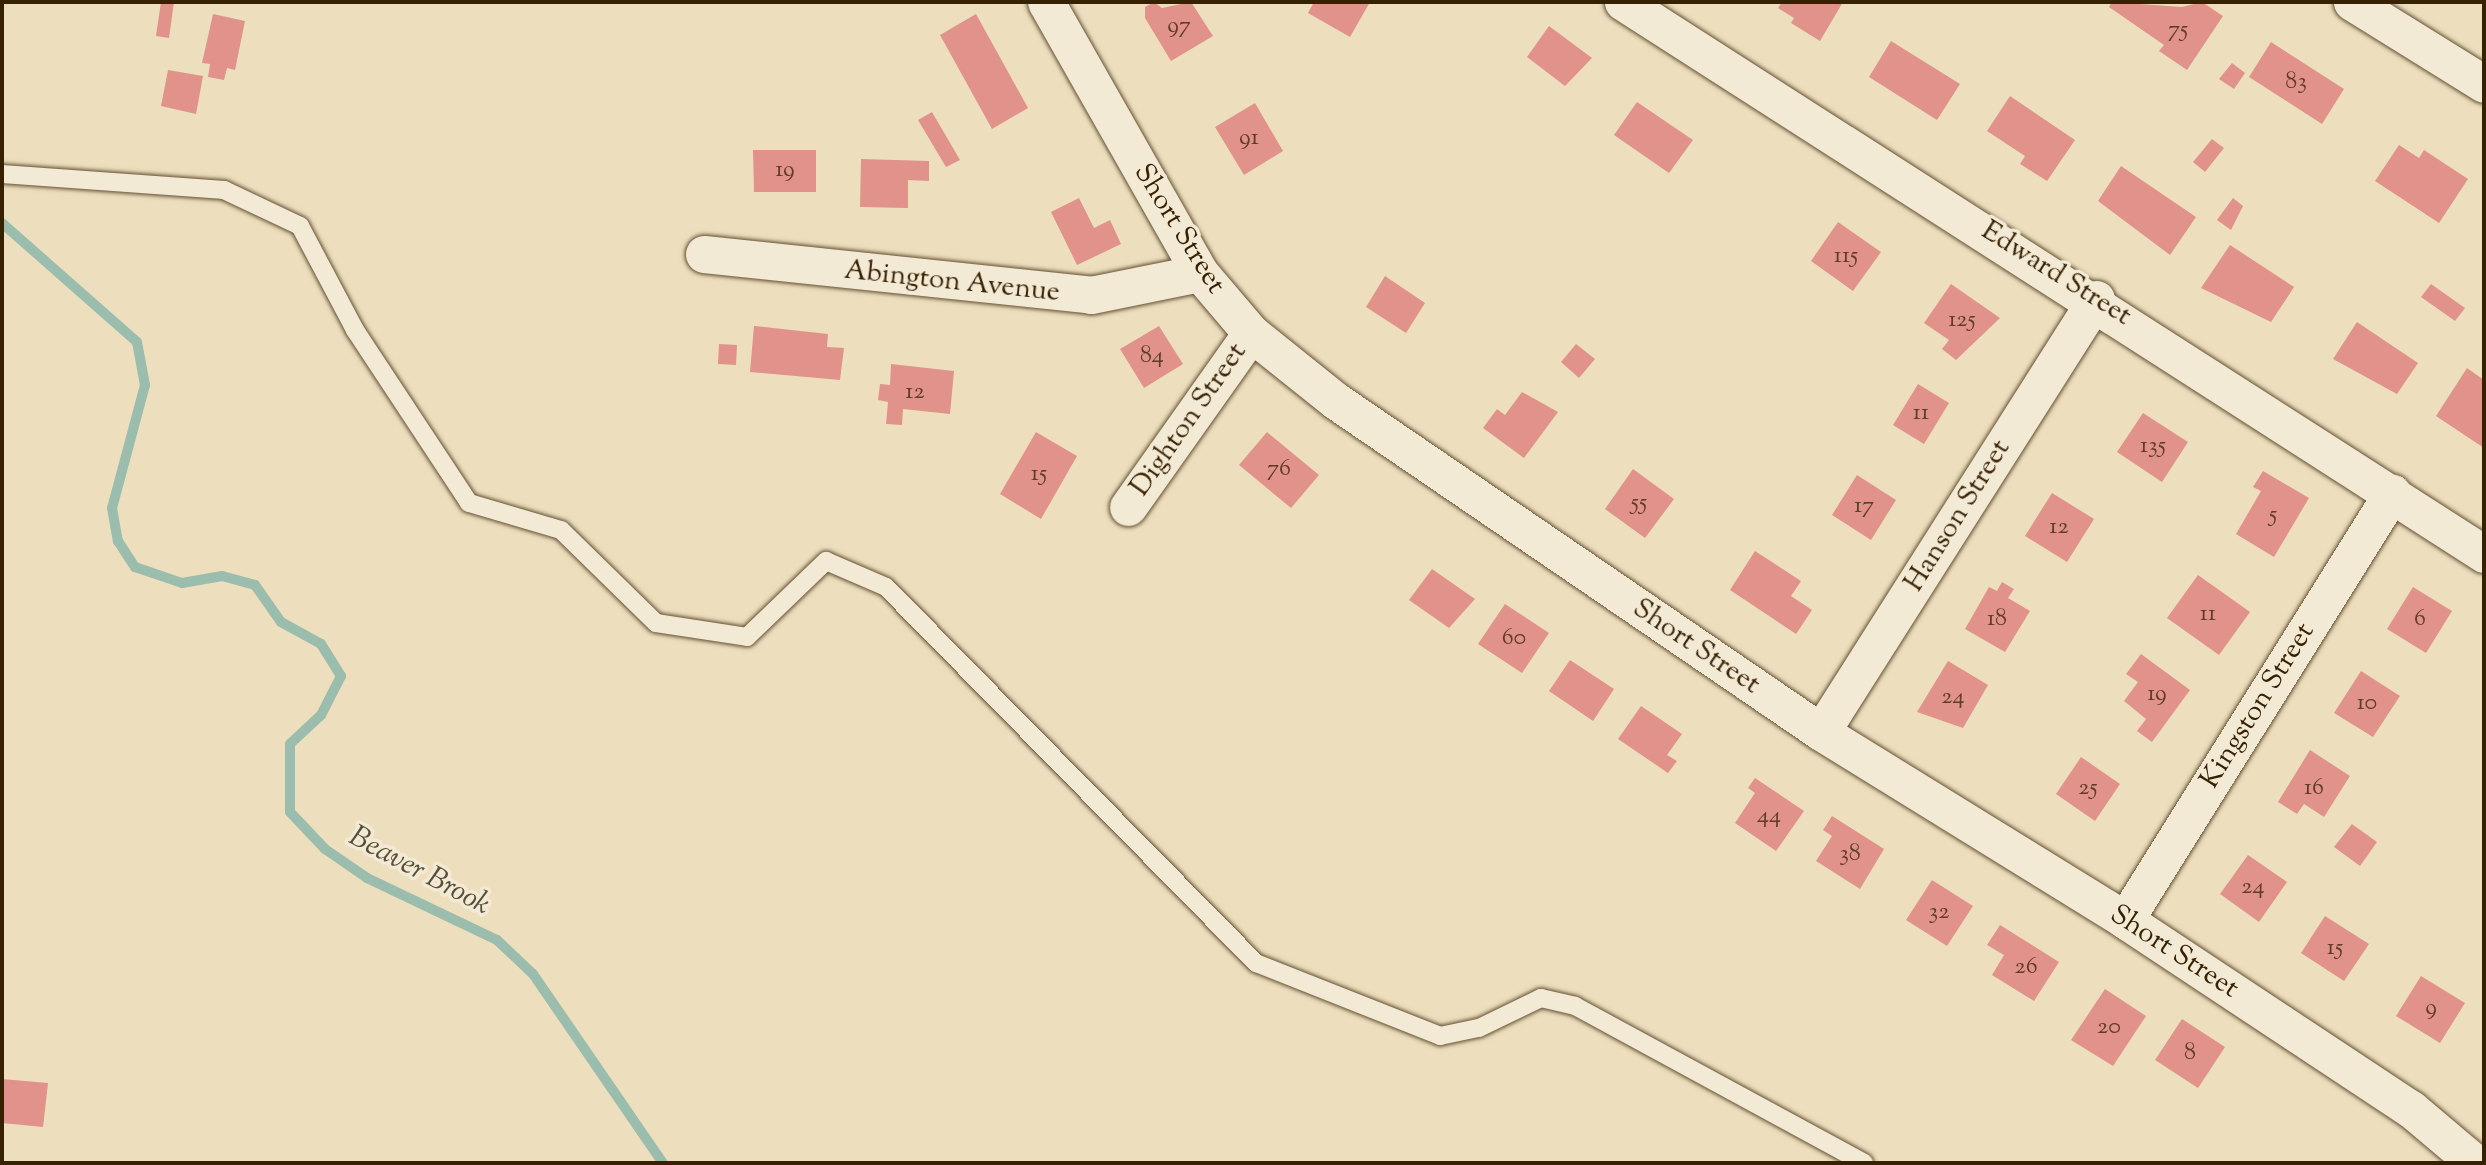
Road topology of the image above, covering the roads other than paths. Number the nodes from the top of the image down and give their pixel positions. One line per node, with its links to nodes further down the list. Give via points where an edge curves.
1 (1046, 2): 7 (street, Short Street)
2 (1623, 2): 8 (street, Edward Street)
3 (2352, 2): 4 (street)
4 (2484, 84)
5 (2, 174): 15 (lane, via 224,190 300,226 355,330 469,503 561,530 656,623 747,637 826,561 886,587 1256,963 1440,1036 1479,1028 1541,998 1575,1006)
6 (704, 254): 7 (street, Abington Avenue, via 1091,295)
7 (1200, 274): 9 (street, Short Street)
8 (2096, 299): 10 (street, Edward Street); 13 (street, Hanson Street)
9 (1251, 333): 11 (street, Dighton Street); 13 (street, Short Street, via 1336,401)
10 (2392, 493): 12 (street, Edward Street); 14 (street, Kingston Street)
11 (1128, 507)
12 (2484, 554)
13 (1821, 732): 14 (street, Short Street)
14 (2125, 920): 16 (street, Short Street, via 2412,1109)
15 (1864, 1163)
16 (2475, 1163)

